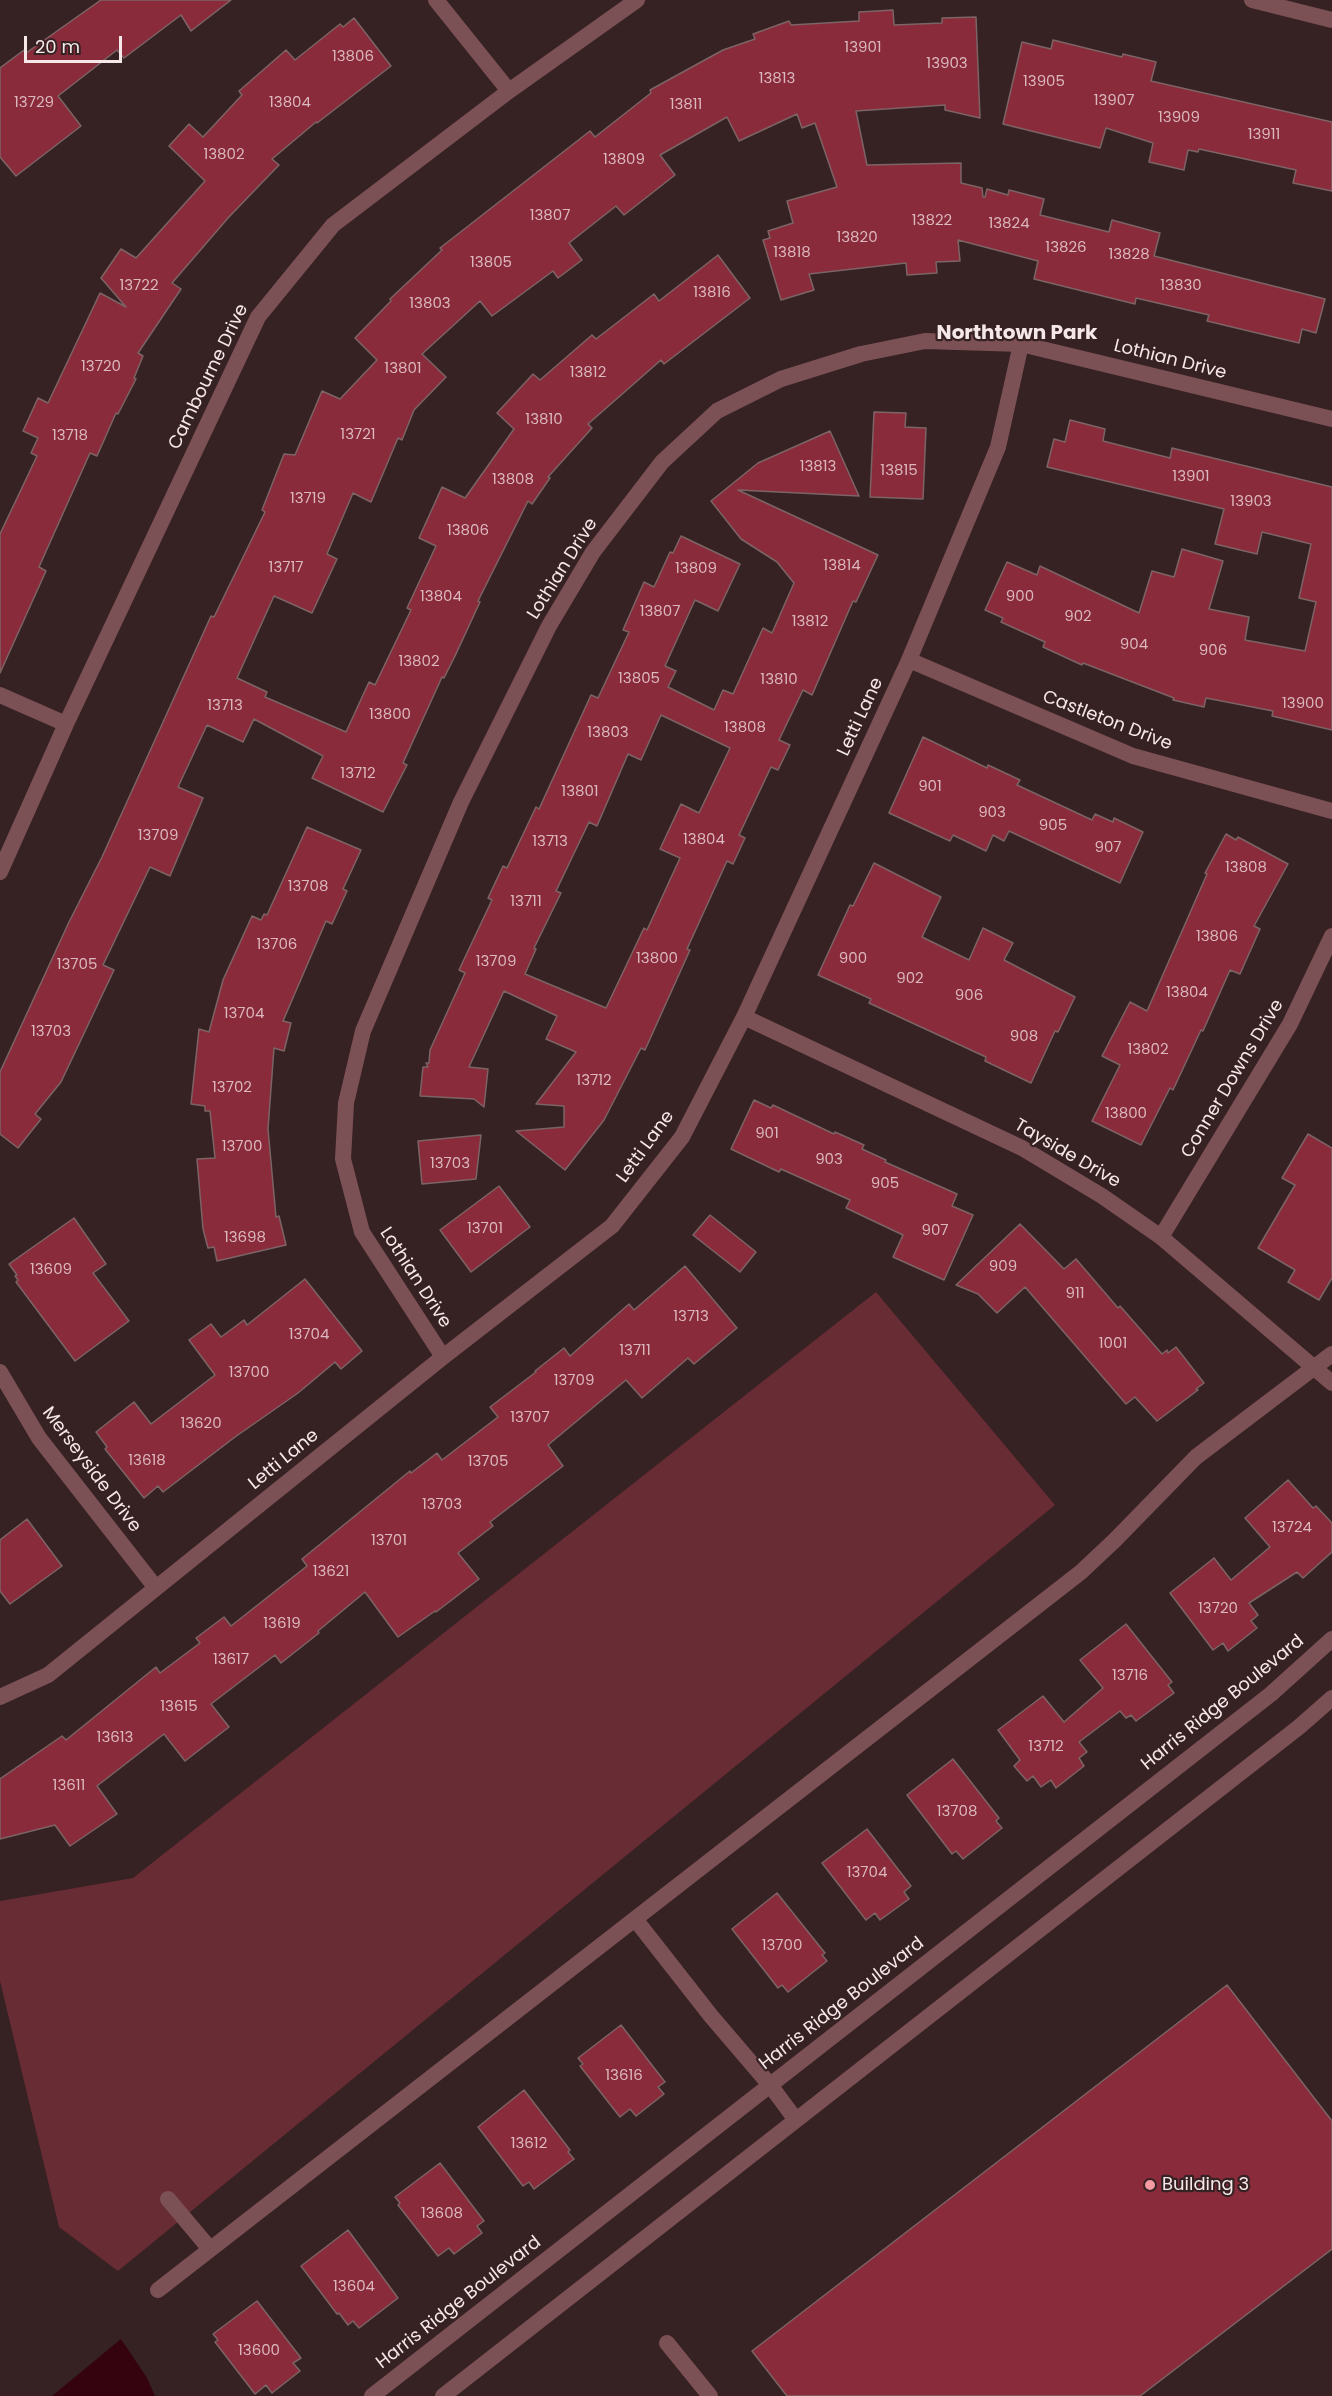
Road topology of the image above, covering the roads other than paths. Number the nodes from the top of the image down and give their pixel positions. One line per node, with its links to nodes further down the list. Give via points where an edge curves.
1 (435, 0): 5 (street)
2 (637, 0): 5 (street, Cambourne Drive)
3 (1252, 0): 4 (street)
4 (1332, 20)
5 (509, 91): 10 (street, Cambourne Drive, via 333,225 258,317)
6 (1021, 344): 7 (street, Lothian Drive); 8 (street, Letti Lane, via 998,447); 17 (street, Lothian Drive, via 926,341 861,354 781,380 717,411 662,462 593,552 549,626 461,802 363,1031 346,1103 343,1159 362,1232)
7 (1332, 419)
8 (909, 660): 11 (street, Castleton Drive, via 1133,756); 14 (street, Letti Lane)
9 (0, 695): 10 (street)
10 (66, 724): 12 (street, Cambourne Drive)
11 (1332, 812)
12 (0, 872)
13 (1332, 936): 15 (street, Conner Downs Drive, via 1290,1024)
14 (744, 1017): 15 (street, Tayside Drive, via 1022,1148); 17 (street, Letti Lane, via 682,1137 612,1226)
15 (1161, 1237): 18 (street, Tayside Drive)
16 (1332, 1354): 18 (street)
17 (443, 1357): 21 (street, Letti Lane)
18 (1314, 1368): 20 (street, Tayside Drive); 25 (street, via 1196,1457 1081,1572)
19 (0, 1372): 21 (street, Merseyside Drive, via 39,1438)
20 (1332, 1383)
21 (156, 1588): 23 (street, Letti Lane, via 48,1675)
22 (1332, 1639): 26 (street, Harris Ridge Boulevard, via 1271,1694)
23 (0, 1697)
24 (1332, 1698): 27 (street)
25 (635, 1919): 26 (street); 29 (street)
26 (770, 2085): 27 (street); 32 (street, Harris Ridge Boulevard)
27 (796, 2120): 33 (street)
28 (168, 2199): 29 (street)
29 (210, 2249): 30 (street)
30 (158, 2290)
31 (667, 2343): 34 (street)
32 (372, 2396)
33 (443, 2396)
34 (710, 2396)

